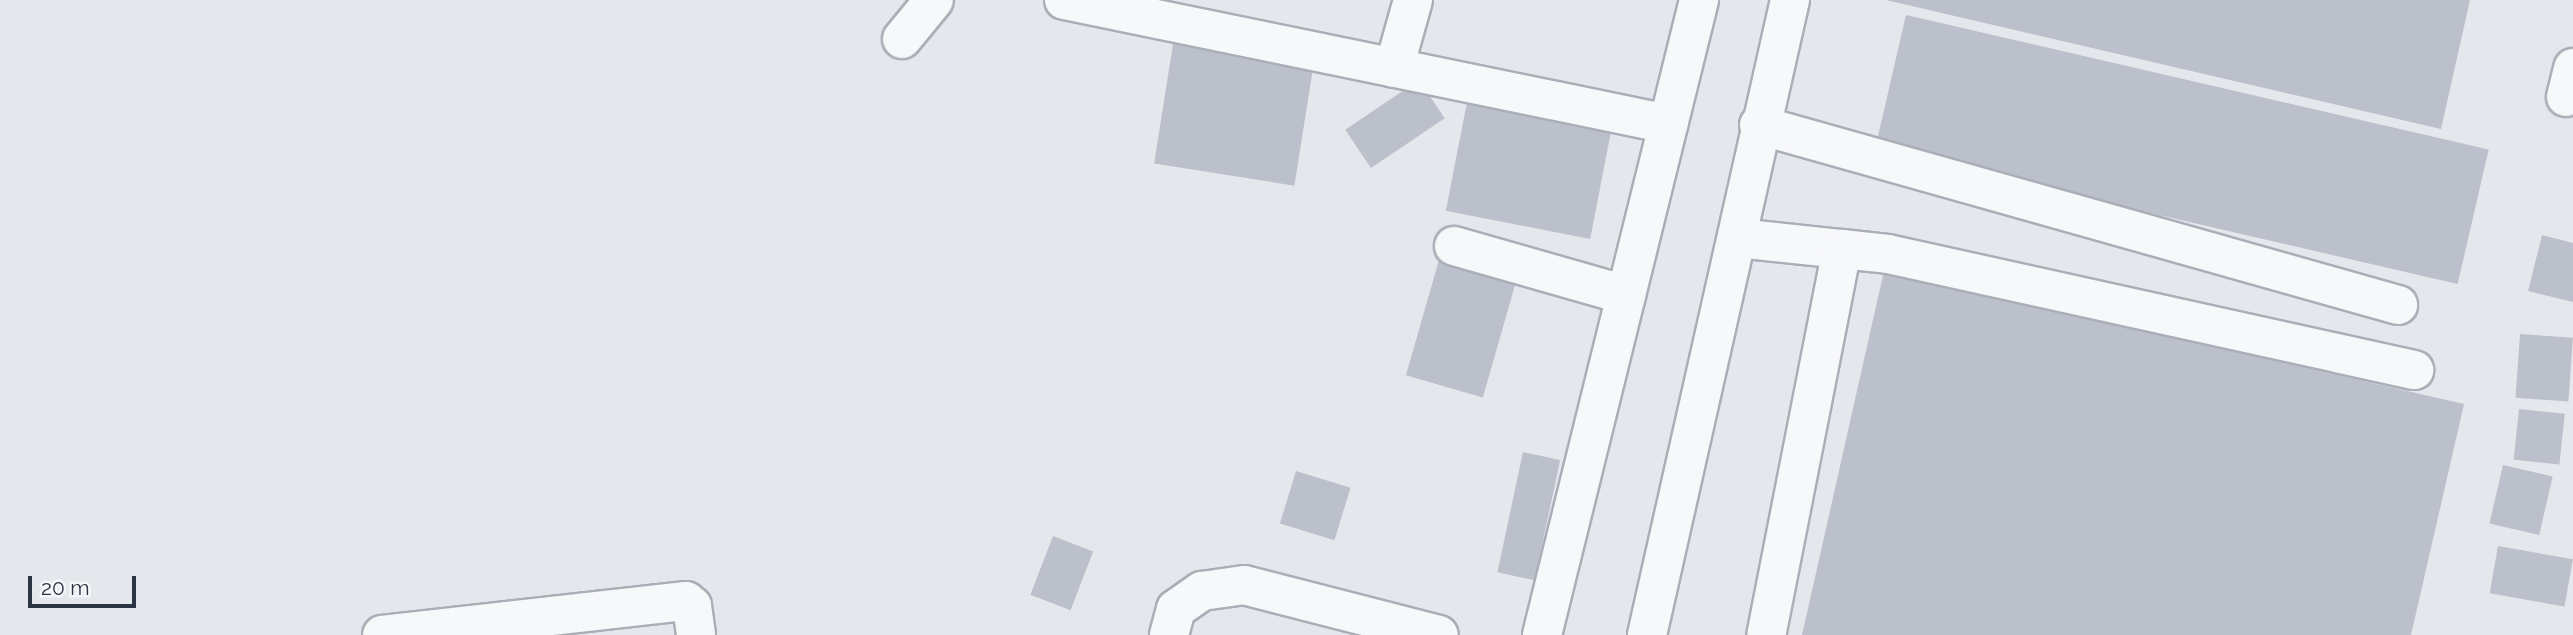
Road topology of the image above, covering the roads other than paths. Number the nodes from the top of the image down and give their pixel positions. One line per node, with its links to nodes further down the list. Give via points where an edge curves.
1 (934, 0): 6 (street)
2 (1413, 0): 7 (street)
3 (1699, 0): 8 (street)
4 (1790, 0): 9 (street)
5 (1072, 1): 7 (street)
6 (902, 39)
7 (1394, 68): 8 (street)
8 (1668, 124): 13 (street)
9 (1759, 125): 10 (street); 14 (street)
10 (1737, 237): 12 (street); 21 (street)
11 (1454, 246): 13 (street)
12 (1842, 249): 15 (street, via 1888,254); 22 (street)
13 (1626, 295): 20 (street)
14 (2399, 305)
15 (2414, 370)
16 (382, 635): 17 (street, via 686,601 692,606)
17 (696, 635)
18 (1170, 635): 19 (street, via 1176,608 1202,591 1244,584)
19 (1439, 635)
20 (1542, 635)
21 (1647, 635)
22 (1766, 635)

